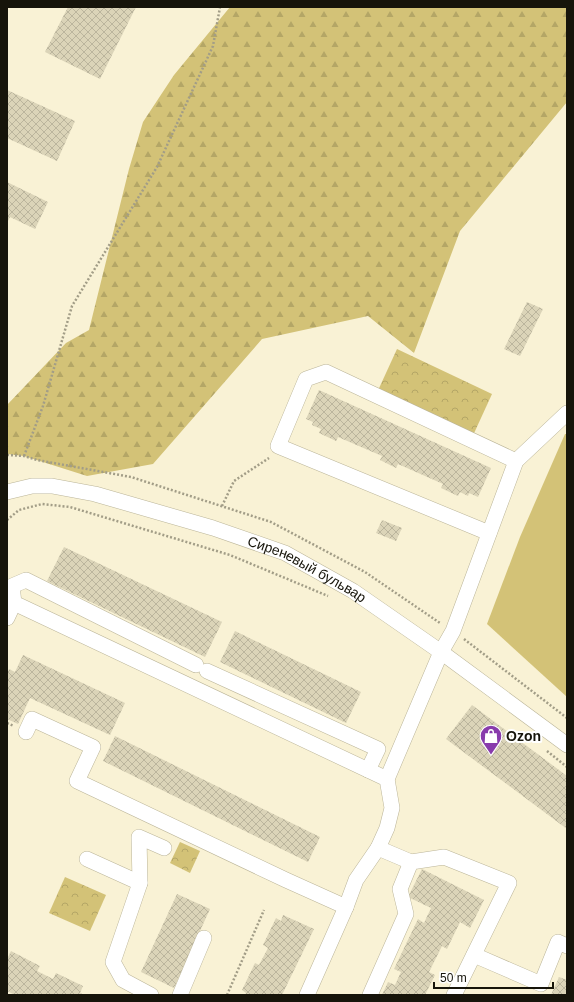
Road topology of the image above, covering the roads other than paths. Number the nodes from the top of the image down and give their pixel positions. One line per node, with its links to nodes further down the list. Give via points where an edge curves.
1 (567, 413): 2 (street)
2 (516, 461): 4 (street); 4 (street, via 326,372 306,379 278,446)
3 (7, 492): 7 (street, Сиреневый бульвар, via 32,486 52,486 95,494 213,528 285,553 353,591)
4 (489, 533): 7 (street, via 453,631)
5 (11, 601): 6 (street); 10 (street); 10 (street, via 12,586 26,580 202,668 378,749)
6 (7, 618)
7 (442, 652): 9 (street, Сиреневый бульвар); 11 (street)
8 (26, 732): 17 (street, via 32,719 93,747 77,781)
9 (567, 745)
10 (368, 770): 11 (street)
11 (387, 779): 13 (street, via 392,808)
12 (164, 848): 16 (street, via 139,838)
13 (378, 848): 15 (street); 17 (street, via 356,880)
14 (87, 859): 16 (street)
15 (411, 862): 20 (street, via 444,858 509,883); 24 (street, via 400,889 406,914)
16 (140, 883): 21 (street, via 113,962 123,980)
17 (346, 906): 23 (street)
18 (204, 938): 22 (street)
19 (567, 946): 20 (street, via 558,942 541,984)
20 (474, 954): 25 (street)
21 (151, 995)
22 (180, 995)
23 (306, 995)
24 (370, 995)
25 (454, 995)

